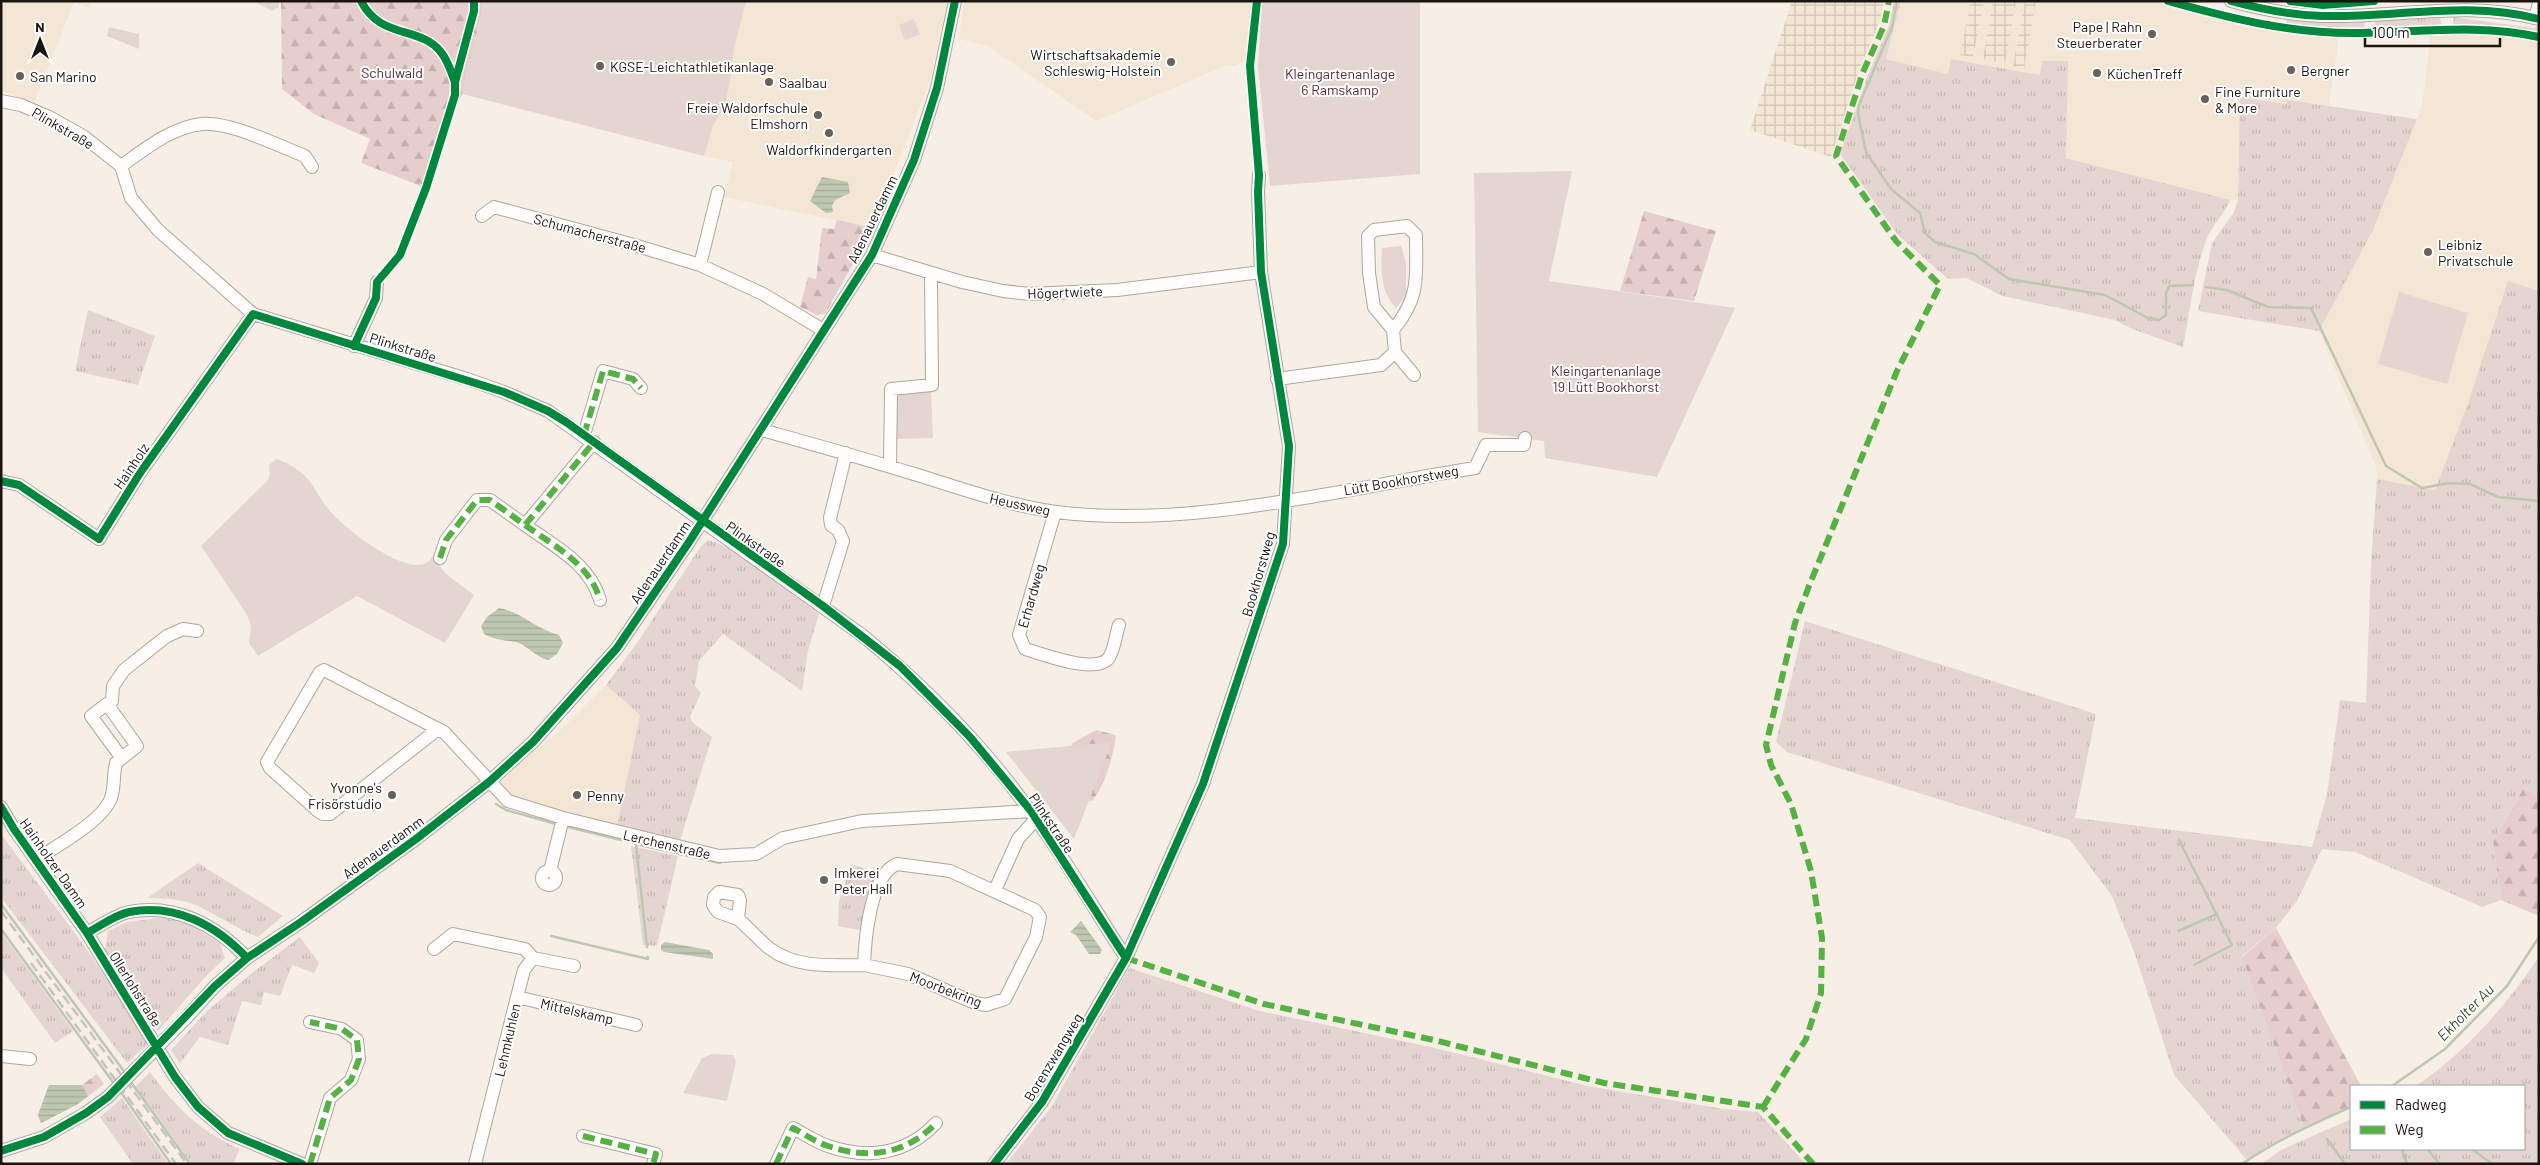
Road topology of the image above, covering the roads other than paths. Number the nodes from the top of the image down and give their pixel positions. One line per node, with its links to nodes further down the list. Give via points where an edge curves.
1 (955, 1): 13 (street, Adenauerdamm, via 937,88 899,197)
2 (2231, 1): 5 (street, via 2281,12)
3 (2323, 1): 5 (street)
4 (2539, 3): 6 (street)
5 (2322, 16): 6 (street, via 2467,8)
6 (2537, 18)
7 (1, 101): 8 (street, Plinkstraße, via 21,105 51,118 84,136)
8 (121, 166): 9 (street, via 161,138 204,124 226,126 305,156); 18 (street, Plinkstraße, via 131,198 158,230)
9 (312, 167)
10 (1259, 174): 15 (street, Bookhorstweg)
11 (718, 192): 14 (street)
12 (482, 216): 14 (street, Schumacherstraße, via 494,207)
13 (872, 255): 16 (street, Högertwiete); 19 (street, Adenauerdamm)
14 (700, 265): 19 (street, Schumacherstraße, via 776,301)
15 (1261, 272): 16 (street, Högertwiete, via 1117,290 1047,294 1003,291); 24 (street, Bookhorstweg)
16 (931, 274): 30 (street, via 932,385 891,389)
17 (377, 282): 21 (street, via 376,298)
18 (253, 314): 21 (street, Plinkstraße); 31 (street, Hainholz, via 140,473 99,539 19,485)
19 (824, 330): 26 (street, Adenauerdamm)
20 (1393, 330): 20 (street, via 1407,314 1415,292 1416,234 1407,226 1374,230 1368,236 1374,307); 22 (street)
21 (354, 346): 28 (street, Plinkstraße, via 504,392 548,411)
22 (1395, 352): 23 (street); 24 (street, via 1381,365)
23 (1414, 375)
24 (1277, 379): 32 (street, Bookhorstweg, via 1289,446)
25 (640, 388): 28 (street, via 633,379 603,370)
26 (762, 430): 29 (street, Heussweg); 34 (street, Adenauerdamm)
27 (1524, 438): 32 (street, Lütt Bookhorstweg, via 1524,445 1486,445 1475,468)
28 (589, 439): 34 (street, Plinkstraße); 35 (street)
29 (846, 454): 30 (street, Heussweg); 38 (street, via 830,518 842,541)
30 (890, 466): 33 (street, Heussweg, via 993,499)
31 (1, 481)
32 (1287, 500): 33 (street, Heussweg, via 1133,515); 56 (street, Bookhorstweg, via 1283,544 1203,784)
33 (1055, 512): 39 (street, Erhardweg, via 1019,635 1025,648 1081,665 1100,664 1109,658)
34 (702, 521): 38 (street, Plinkstraße); 44 (street, Adenauerdamm, via 617,648 533,742)
35 (525, 525): 36 (street, via 490,500 478,500 446,540); 37 (street, via 581,565 596,586)
36 (440, 558)
37 (600, 600)
38 (823, 606): 46 (street, Plinkstraße, via 900,666 970,737)
39 (1119, 625)
40 (197, 631): 41 (street, via 183,629 167,636 124,670 116,679 112,701)
41 (107, 704): 43 (street, via 91,716); 43 (street, via 137,746)
42 (438, 729): 42 (street, Lerchenstraße, via 324,670 267,762 318,811 330,814); 44 (street, Lerchenstraße)
43 (121, 757): 48 (street, via 114,770 112,796 107,807)
44 (489, 782): 47 (street, Lerchenstraße, via 508,801); 54 (street, Adenauerdamm, via 408,845)
45 (1, 806): 48 (street, Hainholzer Damm)
46 (1033, 815): 47 (street, Lerchenstraße, via 862,821 783,838 756,854 719,856); 50 (street, via 1018,839); 56 (street, Plinkstraße)
47 (563, 818): 49 (street)
48 (36, 860): 52 (street, Hainholzer Damm)
49 (550, 871)
50 (995, 890): 57 (street, Moorbekring, via 950,871 907,864 889,867 872,907); 57 (street, Moorbekring, via 1035,910 1040,917 1036,937 1005,999 986,1005 975,1003 908,974)
51 (738, 919): 57 (street, Moorbekring, via 768,947 796,962)
52 (87, 932): 54 (street, via 128,912 157,910 186,915 200,922); 67 (street, Ollerlohstraße, via 175,1077 198,1107 228,1133)
53 (434, 950): 55 (street, via 453,934 525,949)
54 (247, 958): 66 (street, Adenauerdamm, bridge, via 215,986 108,1097 44,1137)
55 (533, 958): 58 (street); 59 (street, Lehmkuhlen, via 524,970)
56 (1126, 958): 72 (street, Borenzwangweg, via 1042,1102)
57 (864, 965)
58 (574, 966)
59 (517, 997): 61 (street, Mittelskamp); 69 (street, Lehmkuhlen)
60 (310, 1022): 68 (street, via 342,1029 357,1040 359,1059 351,1080 330,1098)
61 (636, 1025)
62 (1, 1056): 63 (street)
63 (30, 1059)
64 (936, 1123): 71 (street, via 914,1143 894,1150 865,1153 827,1146 793,1128)
65 (583, 1136): 70 (street, via 656,1154)
66 (1, 1152)
67 (302, 1164)
68 (310, 1164)
69 (475, 1164)
70 (653, 1164)
71 (776, 1164)
72 (994, 1164)

